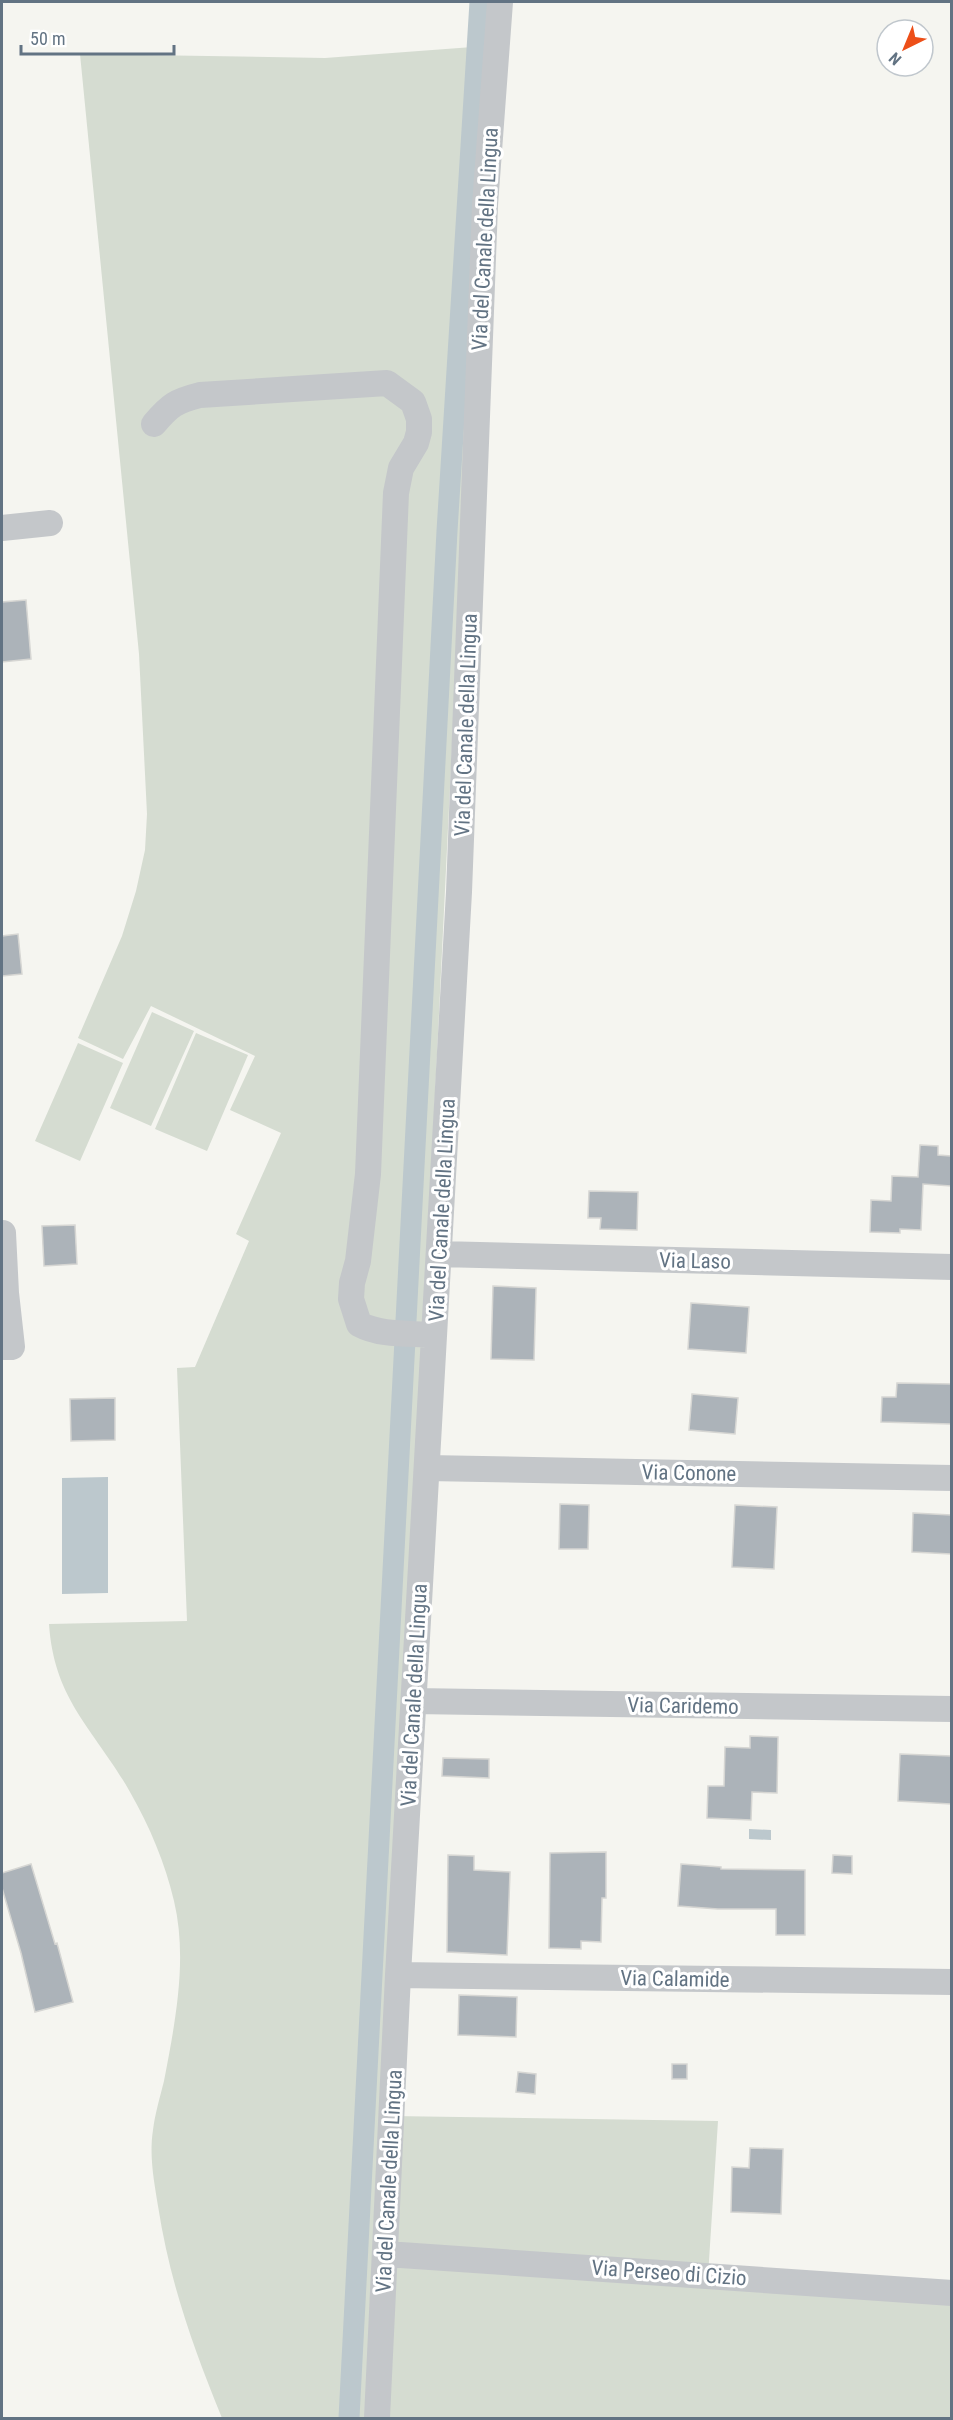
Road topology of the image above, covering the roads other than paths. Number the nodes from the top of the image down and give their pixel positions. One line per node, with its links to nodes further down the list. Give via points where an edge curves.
1 (500, 2): 6 (street, Via del Canale della Lingua, via 485,205 459,892)
2 (154, 424): 9 (street, via 177,401 200,395 387,382 413,402 419,418 416,443 401,468 396,493 368,1174 351,1299 359,1324 381,1332)
3 (50, 523): 4 (street)
4 (2, 528)
5 (2, 1233): 8 (street)
6 (439, 1254): 7 (street, Via Laso); 9 (street, Via del Canale della Lingua)
7 (951, 1267)
8 (4, 1293): 10 (street, via 12,1347)
9 (425, 1334): 11 (street, Via del Canale della Lingua)
10 (2, 1347)
11 (427, 1468): 12 (street, Via Conone); 13 (street, Via del Canale della Lingua)
12 (951, 1478)
13 (414, 1701): 14 (street, Via Caridemo); 15 (street, Via del Canale della Lingua)
14 (951, 1709)
15 (398, 1975): 16 (street, Via Calamide); 17 (street, Via del Canale della Lingua)
16 (951, 1982)
17 (386, 2254): 18 (street, Via Perseo di Cizio); 19 (street, Via del Canale della Lingua)
18 (951, 2293)
19 (377, 2418)

